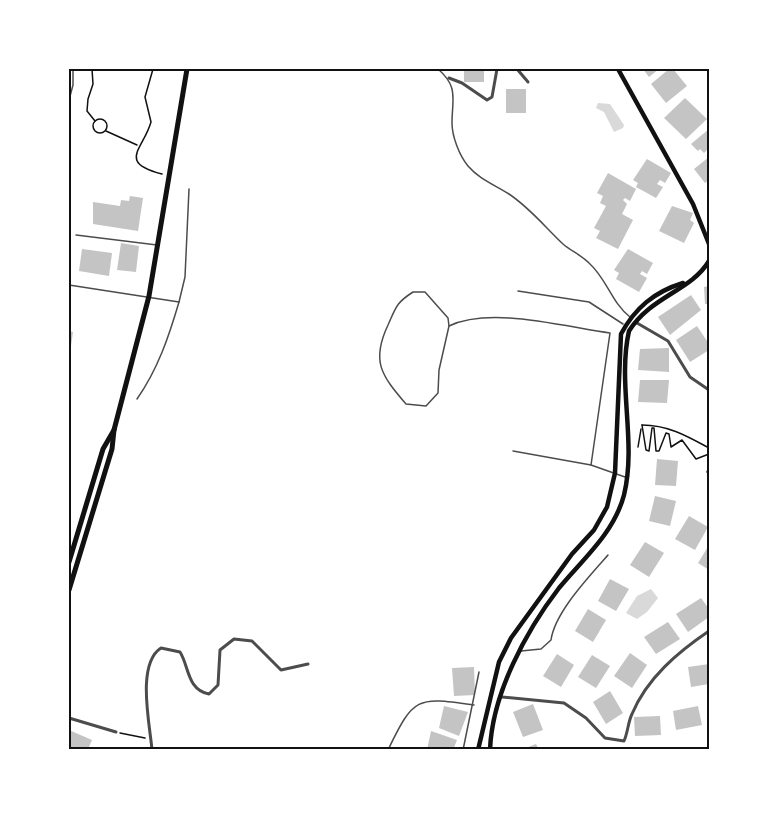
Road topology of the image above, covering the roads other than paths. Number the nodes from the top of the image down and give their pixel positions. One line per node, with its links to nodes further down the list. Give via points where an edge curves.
1 (70, 69): 11 (lane, via 73,85)
2 (187, 69): 15 (main road)
3 (345, 69): 4 (lane)
4 (371, 69)
5 (438, 69): 9 (lane)
6 (497, 69): 9 (street, via 492,97 487,99)
7 (518, 69): 10 (street)
8 (618, 69): 14 (main road, via 693,204)
9 (449, 78): 21 (lane, via 455,101 452,124 467,165 482,180 536,214 565,246 592,265 618,307)
10 (528, 82)
11 (69, 100)
12 (189, 189): 20 (lane, via 185,277)
13 (76, 235): 15 (lane)
14 (709, 244)
15 (158, 245): 19 (main road)
16 (709, 261): 21 (main road, via 691,280 664,289 645,302)
17 (69, 285): 19 (lane)
18 (518, 291): 23 (lane, via 589,302)
19 (149, 296): 20 (lane); 26 (main road)
20 (179, 302): 25 (lane, via 162,355)
21 (633, 320): 23 (main road); 24 (street, via 668,341 690,377); 30 (main road, via 628,338)
22 (449, 326): 22 (lane, via 448,318 425,292 413,292 397,303 379,343 379,362 387,380 406,404 426,406 438,393); 28 (lane, via 462,320 500,318 610,333)
23 (626, 326): 29 (main road, via 621,334 618,368)
24 (709, 390)
25 (137, 399)
26 (114, 430): 32 (main road, via 103,449); 33 (main road, via 112,449)
27 (513, 451): 28 (lane)
28 (591, 465): 29 (lane)
29 (615, 473): 30 (lane); 45 (main road, via 607,507 594,530 536,601 499,662)
30 (626, 477): 35 (main road, via 613,523 529,630)
31 (608, 555): 35 (lane, via 573,597 552,630 551,640 541,649)
32 (69, 562)
33 (69, 590)
34 (709, 631): 38 (street, via 678,652 652,680 631,715 624,741 605,738 564,703)
35 (519, 651): 38 (main road)
36 (308, 664): 42 (street, via 281,670 252,641 234,639 220,650 218,685 208,694 194,686 180,652 161,648 151,660 146,687)
37 (479, 672): 39 (lane)
38 (502, 697): 46 (main road)
39 (474, 705): 43 (lane, via 433,699 417,704 400,725); 44 (lane)
40 (69, 718): 41 (street)
41 (116, 732)
42 (152, 750)
43 (388, 750)
44 (463, 750)
45 (478, 750)
46 (490, 750)

